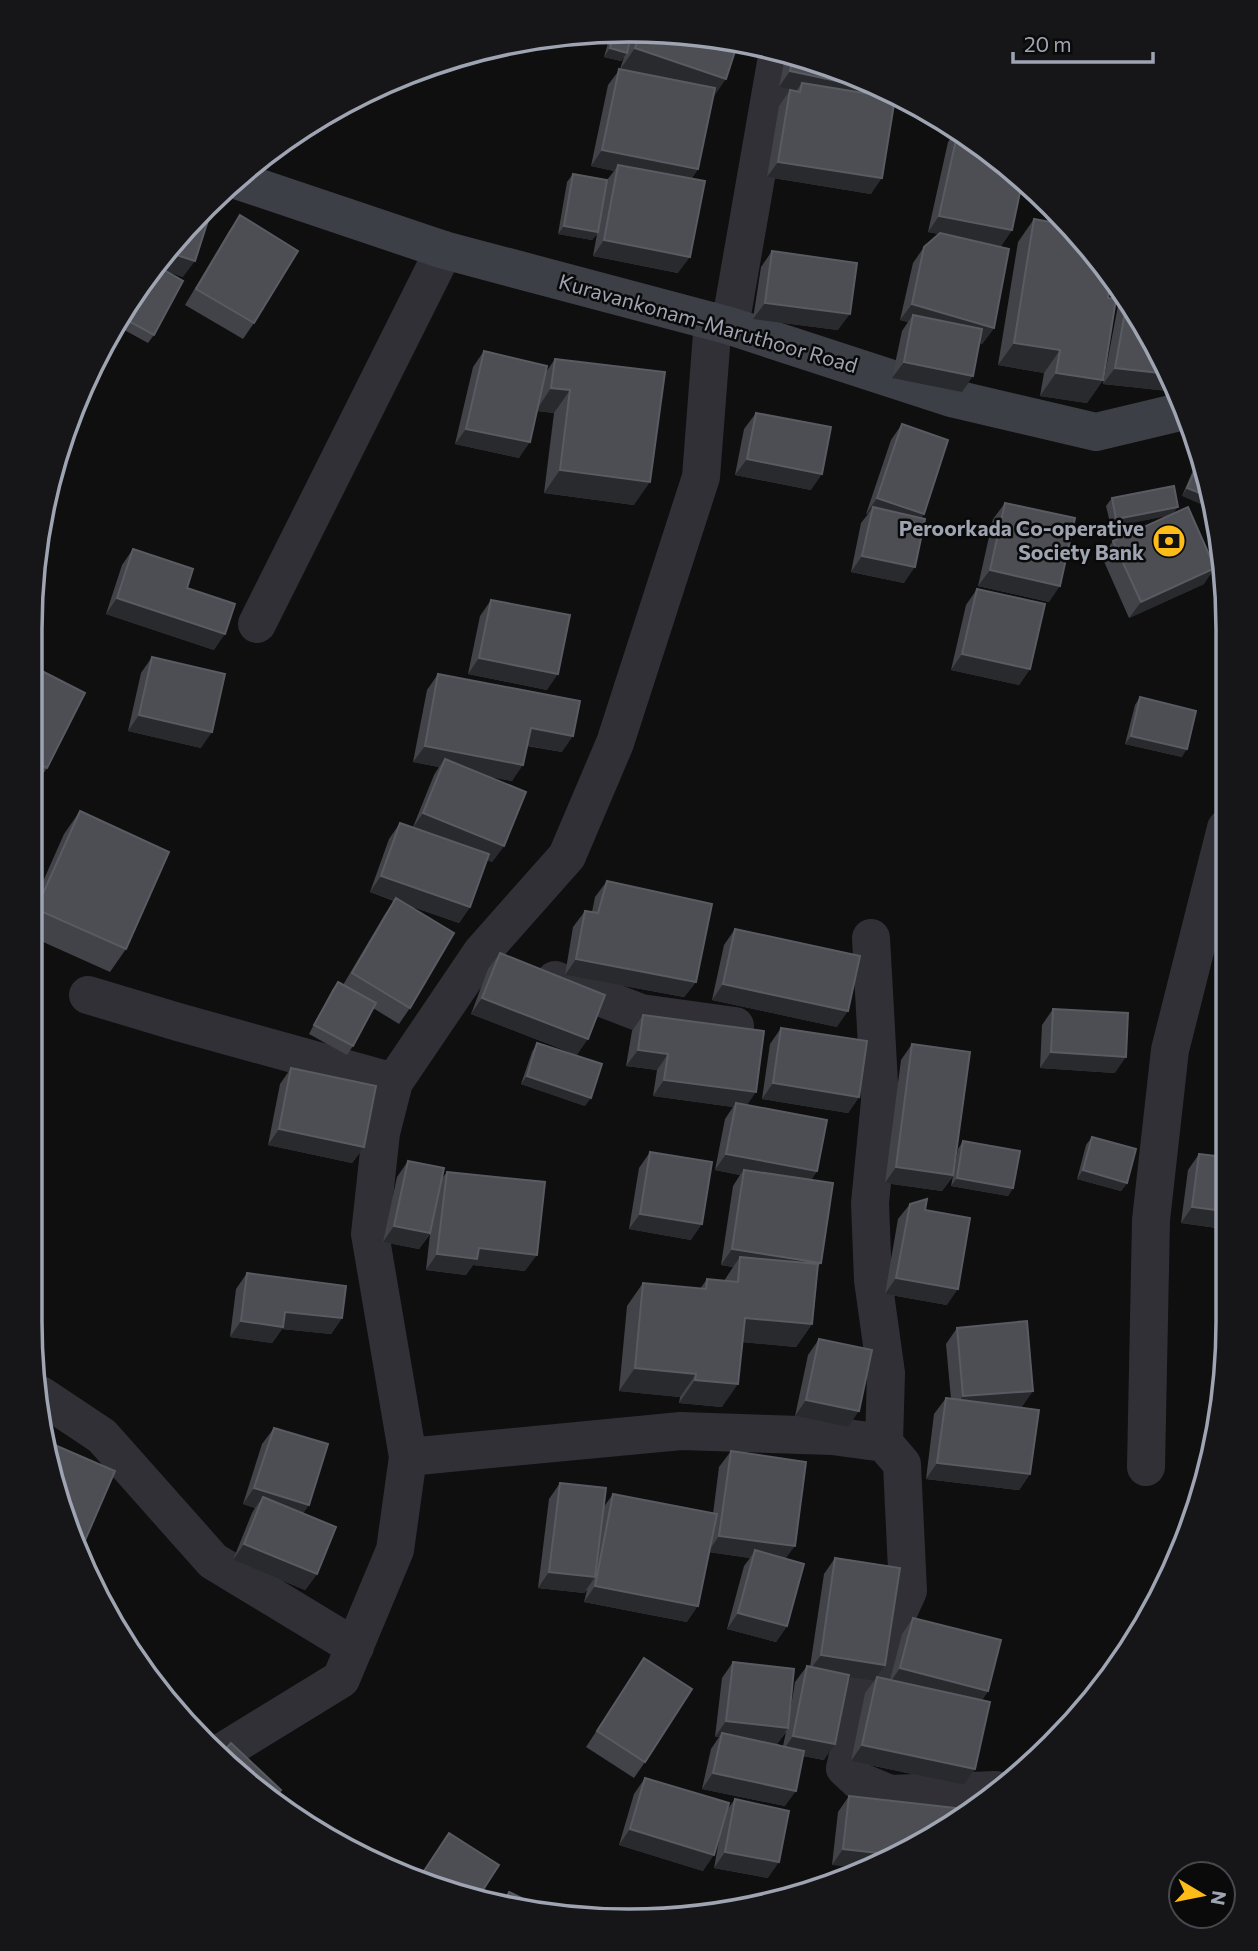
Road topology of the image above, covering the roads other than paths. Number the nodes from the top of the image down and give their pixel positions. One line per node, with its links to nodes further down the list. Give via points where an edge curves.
1 (776, 61): 4 (street)
2 (251, 181): 3 (main road, Kuravankonam-Maruthoor Road)
3 (444, 250): 4 (main road, Kuravankonam-Maruthoor Road); 6 (street)
4 (722, 324): 5 (main road, Kuravankonam-Maruthoor Road, via 951,398 1097,432); 9 (street, via 701,477 615,743 567,856)
5 (1175, 413)
6 (257, 624)
7 (1216, 868): 16 (street, via 1170,1050 1152,1220)
8 (871, 938): 14 (street, via 880,1101 870,1203 873,1280 886,1373)
9 (482, 952): 11 (street, via 641,1013); 12 (street)
10 (88, 995): 12 (street)
11 (735, 1026)
12 (394, 1082): 15 (street, via 381,1133 370,1234)
13 (47, 1399): 17 (street, via 102,1436 212,1561)
14 (884, 1443): 15 (street, via 832,1436 681,1431); 19 (street, via 902,1464 908,1591 888,1635 876,1686 866,1688 860,1704 845,1768 859,1781 890,1794)
15 (408, 1457): 17 (street, via 395,1550)
16 (1146, 1467)
17 (355, 1647): 18 (street, via 341,1679)
18 (227, 1749)
19 (982, 1791)

